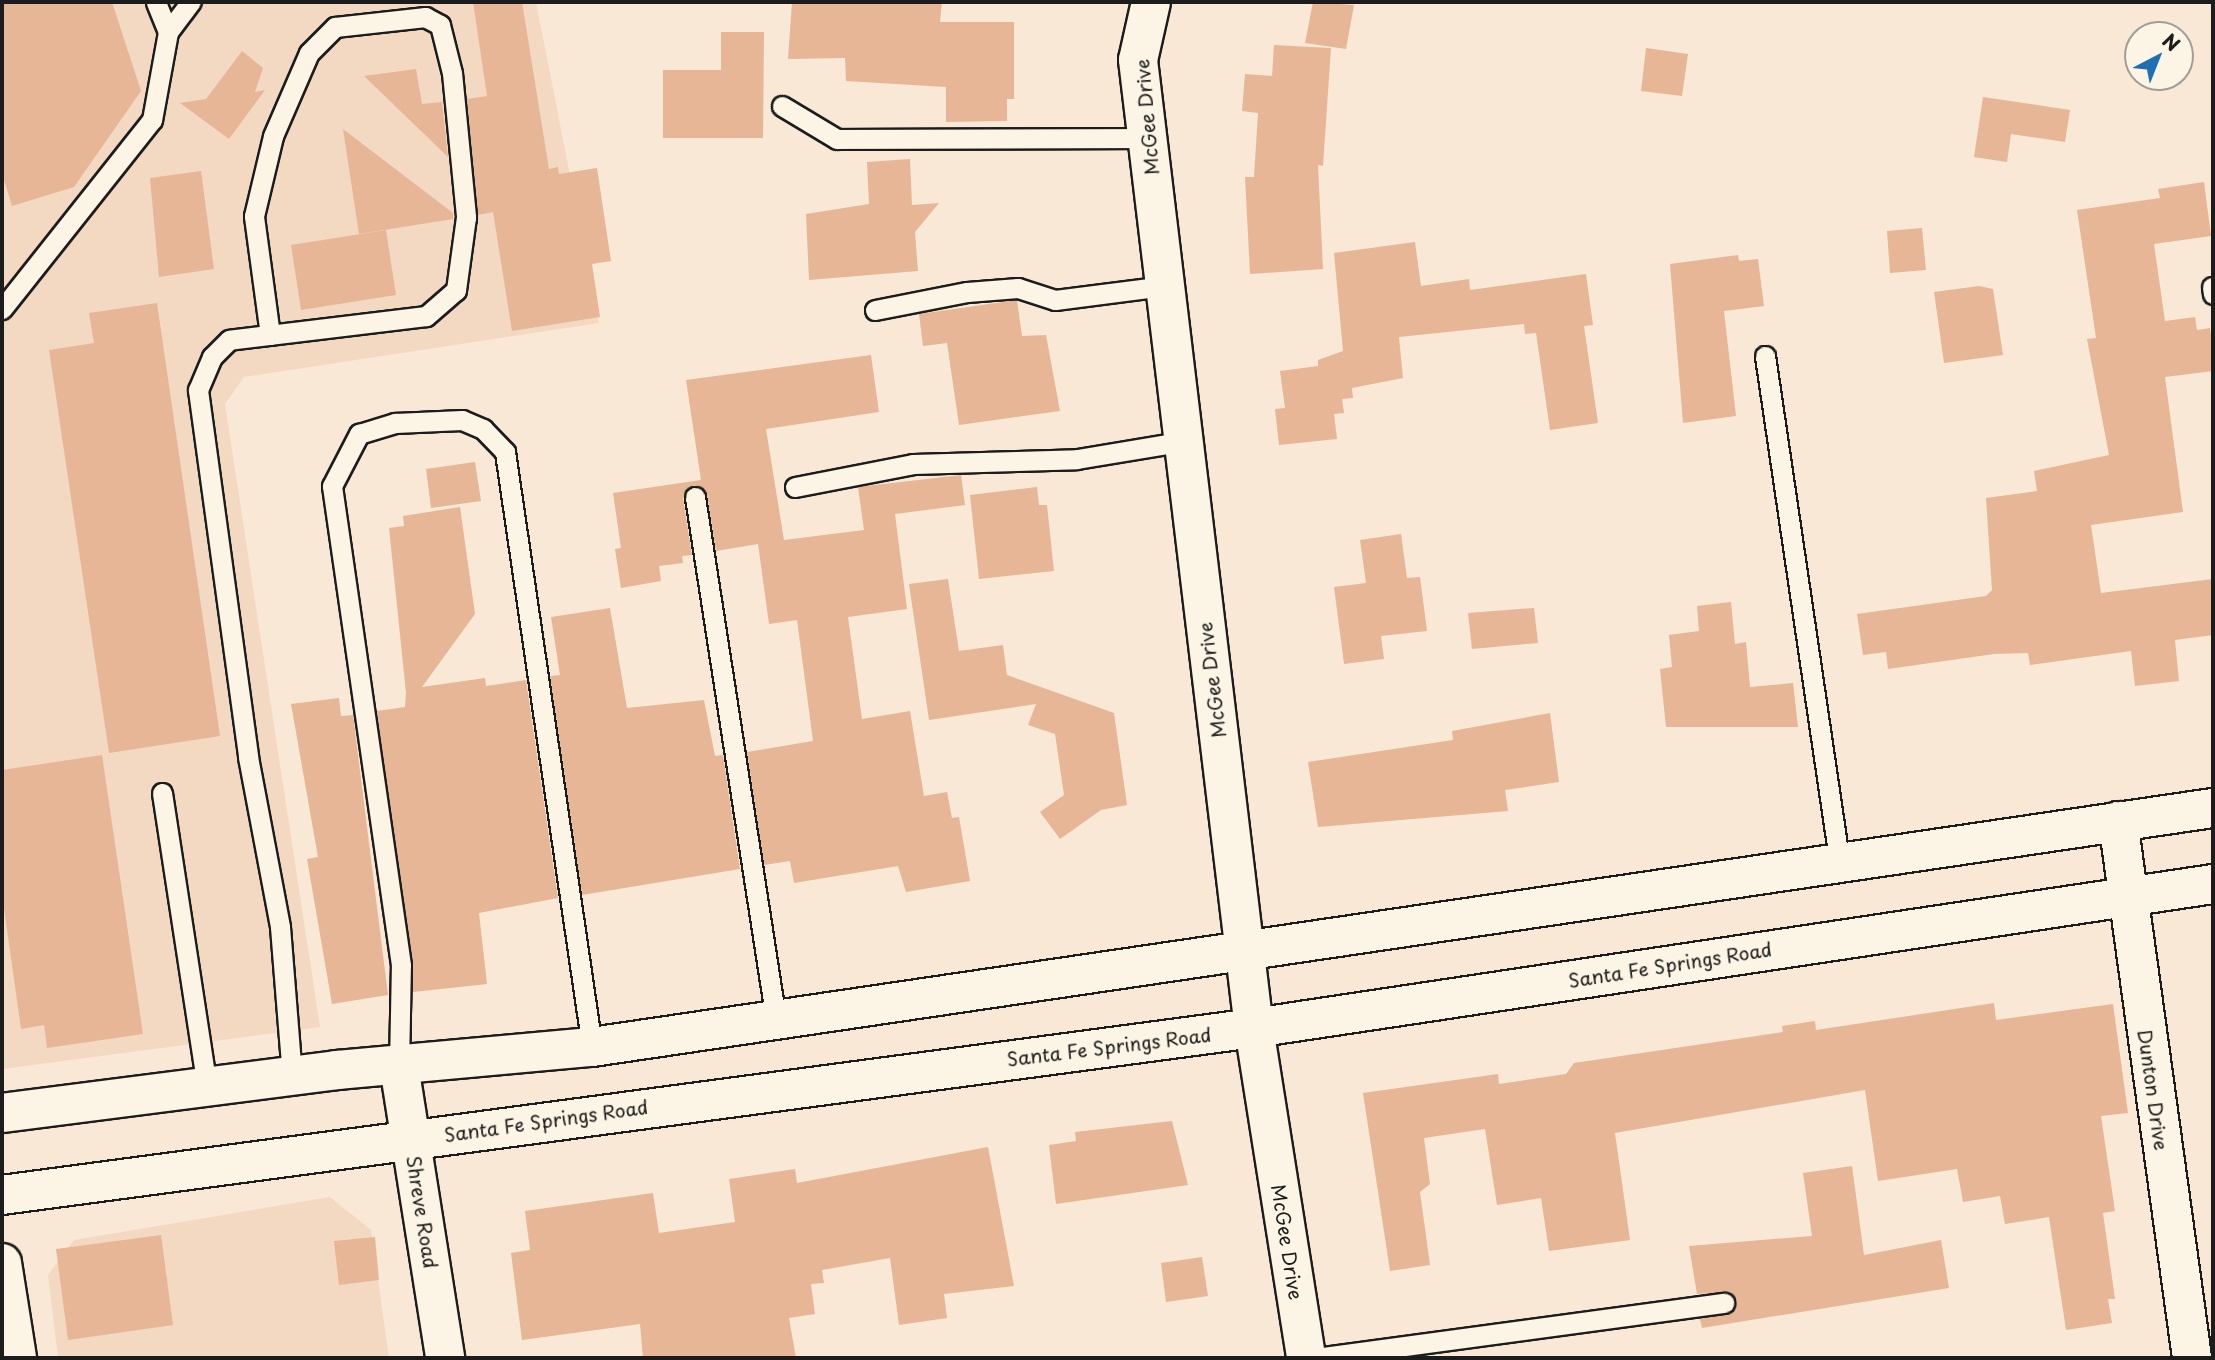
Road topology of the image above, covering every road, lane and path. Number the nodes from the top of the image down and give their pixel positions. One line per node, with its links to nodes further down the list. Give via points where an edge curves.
1 (156, 2): 4 (lane)
2 (191, 2): 4 (lane)
3 (1151, 2): 6 (main road, McGee Drive, via 1138,60)
4 (168, 32): 8 (lane, via 152,120)
5 (782, 106): 6 (lane, via 836,139)
6 (1147, 138): 7 (main road, McGee Drive)
7 (1165, 286): 9 (lane, via 1055,300 1018,288 967,292); 12 (main road, McGee Drive)
8 (2, 309)
9 (875, 310)
10 (270, 335): 10 (lane, via 426,316 456,290 466,217 450,54 440,25 425,17 335,27 309,53 273,136 254,216); 26 (lane, via 229,340 212,357 198,390 248,757 280,927)
11 (1765, 356): 18 (lane)
12 (1184, 442): 13 (lane, via 1077,459 913,464); 21 (main road, McGee Drive)
13 (794, 487)
14 (695, 497): 22 (lane)
15 (162, 793): 27 (lane)
16 (2213, 808): 17 (main road)
17 (2118, 821): 18 (main road); 20 (main road, Dunton Drive)
18 (1840, 866): 21 (main road)
19 (2213, 884): 20 (main road, Santa Fe Springs Road)
20 (2125, 897): 23 (main road, Santa Fe Springs Road); 37 (main road, Dunton Drive)
21 (1245, 953): 22 (main road); 23 (main road, McGee Drive)
22 (776, 1020): 24 (main road)
23 (1254, 1028): 29 (main road, Santa Fe Springs Road); 35 (main road, McGee Drive)
24 (592, 1047): 25 (main road); 25 (lane, via 505,453 483,429 462,419 395,423 359,435 344,451 332,486 401,965)
25 (399, 1066): 26 (main road); 29 (main road, Shreve Road)
26 (292, 1076): 27 (main road)
27 (207, 1086): 28 (main road)
28 (2, 1113)
29 (411, 1139): 30 (main road, Santa Fe Springs Road); 34 (main road, Shreve Road)
30 (2, 1195)
31 (2, 1263): 33 (main road)
32 (1724, 1303): 36 (lane)
33 (17, 1358)
34 (445, 1358)
35 (1306, 1358)
36 (1316, 1358)
37 (2192, 1358)

